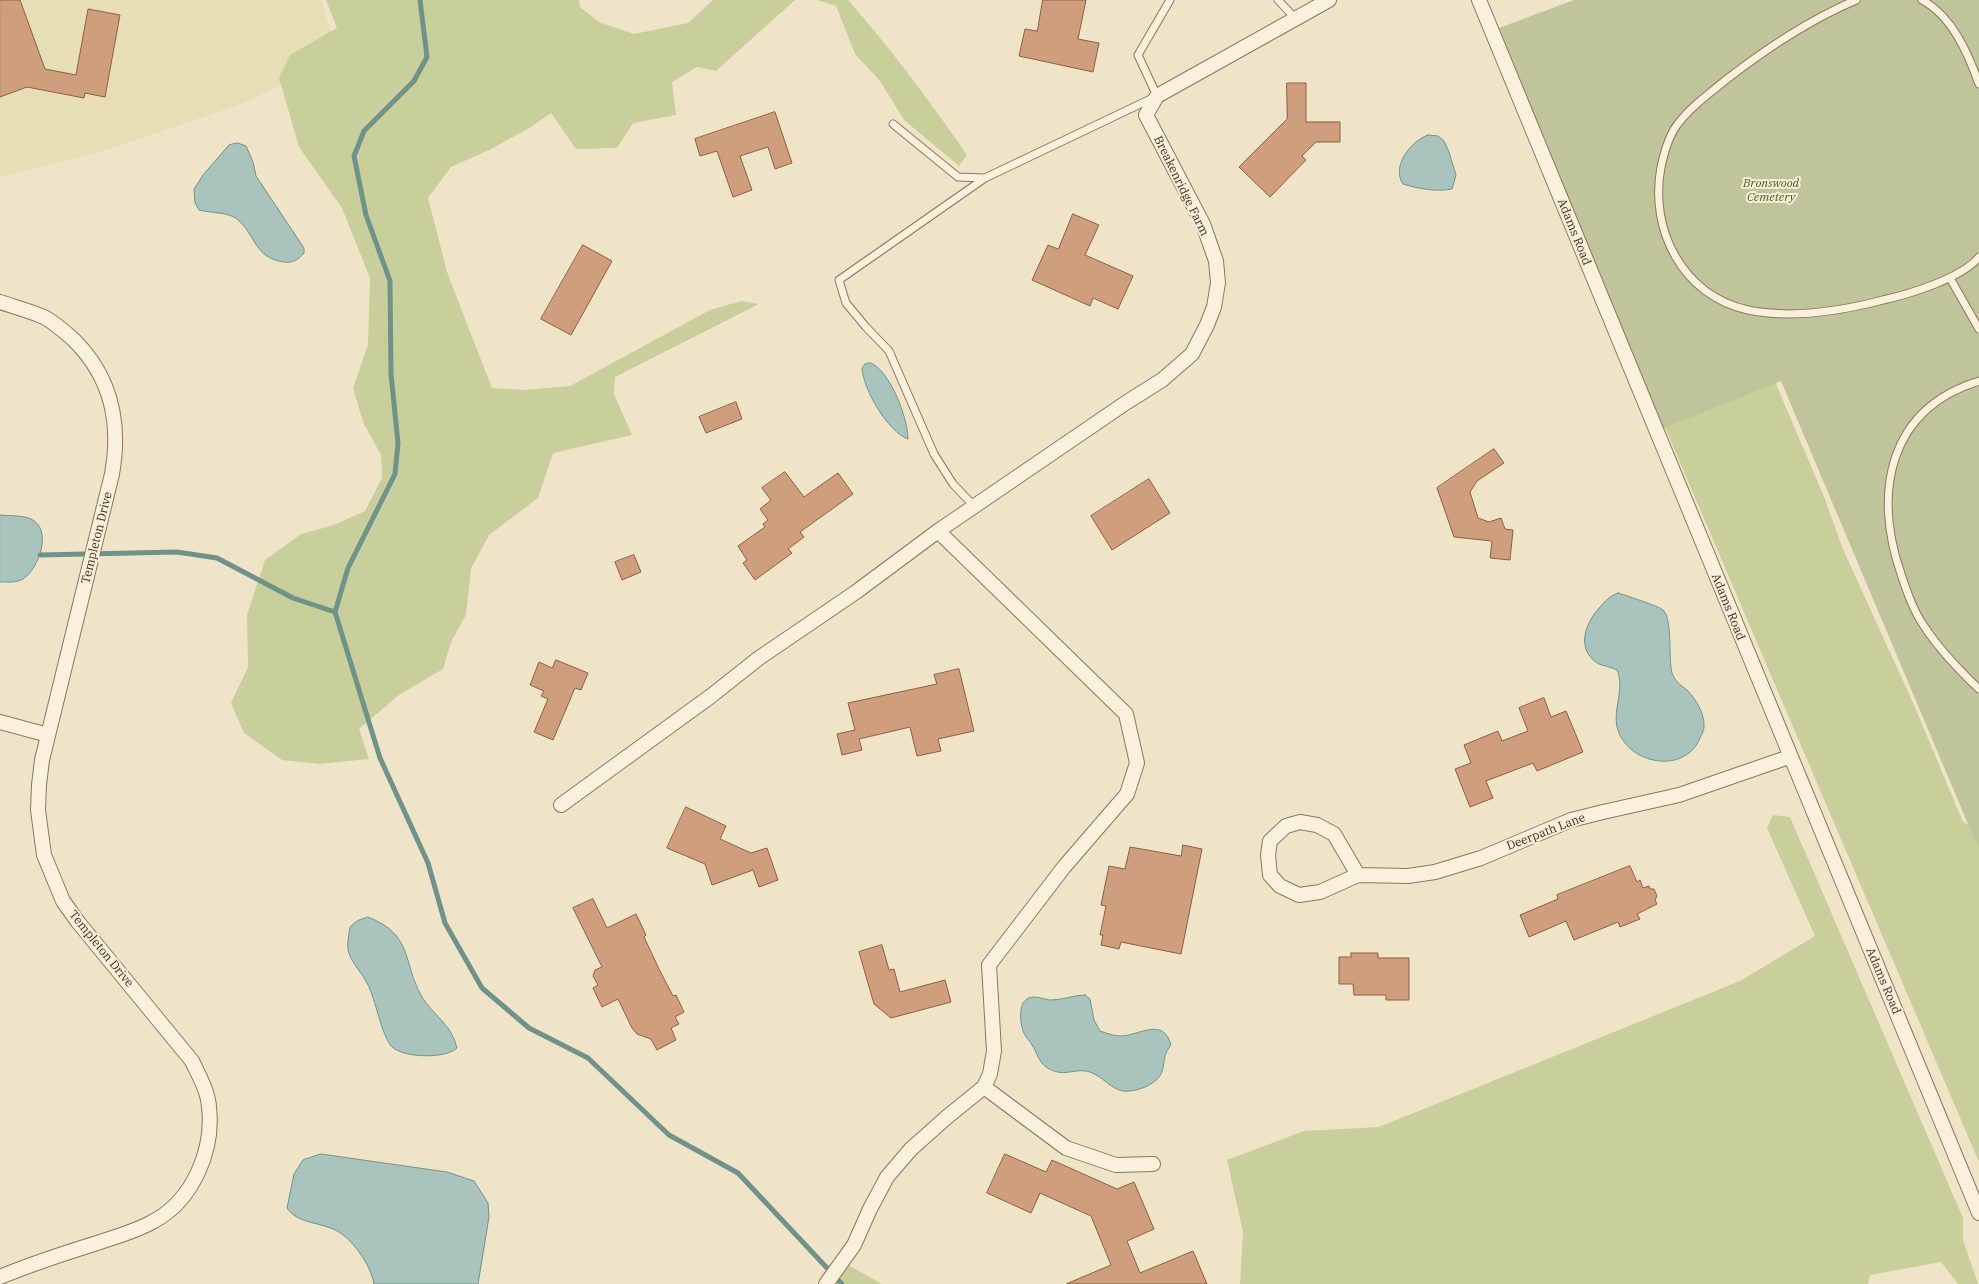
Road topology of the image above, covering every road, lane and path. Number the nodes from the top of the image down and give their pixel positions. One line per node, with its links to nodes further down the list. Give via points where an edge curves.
1 (1170, 0): 9 (lane, via 1138,55)
2 (1278, 0): 7 (lane)
3 (1329, 0): 7 (street)
4 (1478, 0): 22 (street, Adams Road)
5 (1856, 0): 13 (lane, via 1796,31 1748,63 1676,126 1667,143 1658,183 1660,218 1665,236 1682,267 1712,295 1747,310 1772,314 1861,306)
6 (1922, 0): 8 (lane, via 1943,17 1964,46)
7 (1295, 18): 9 (street)
8 (1979, 84)
9 (1157, 96): 11 (lane); 17 (street, Breakenridge Farm, via 1146,115 1203,224 1216,261 1218,283 1207,326 1192,354 1162,380)
10 (894, 124): 11 (lane, via 958,176)
11 (985, 178): 17 (lane, via 839,280 846,303 889,351 934,454 953,484)
12 (1979, 258): 13 (lane)
13 (1950, 278): 15 (lane)
14 (0, 302): 21 (street, Templeton Drive, via 45,318 83,350 98,369 116,428 116,452 100,527)
15 (1979, 329)
16 (1979, 382): 19 (lane, via 1945,395 1915,422 1897,454 1887,498 1888,525 1909,598 1924,626 1945,654)
17 (974, 506): 18 (street, Breakenridge Farm)
18 (938, 531): 23 (street, Breakenridge Farm); 25 (street, via 1126,714 1137,763 1127,794 1064,867 989,965 994,1051)
19 (1979, 689)
20 (0, 722): 21 (street)
21 (48, 735): 28 (street, Templeton Drive, via 42,760 38,810 44,855 52,876 63,901 78,922 192,1061 204,1085 209,1107 207,1144 202,1164 190,1186 174,1206 155,1220 132,1232)
22 (1789, 757): 24 (street, Deerpath Lane, via 1679,795 1571,820 1481,858 1435,872 1408,876); 27 (street, Adams Road)
23 (560, 805)
24 (1358, 875): 24 (street, Deerpath Lane, via 1320,892 1299,895 1280,886 1270,875 1270,841 1286,826 1300,822 1318,825 1334,834)
25 (984, 1087): 26 (street, via 1066,1148 1116,1165); 29 (street, via 946,1116 887,1177 854,1245)
26 (1153, 1164)
27 (1979, 1213)
28 (0, 1276)
29 (827, 1283)

